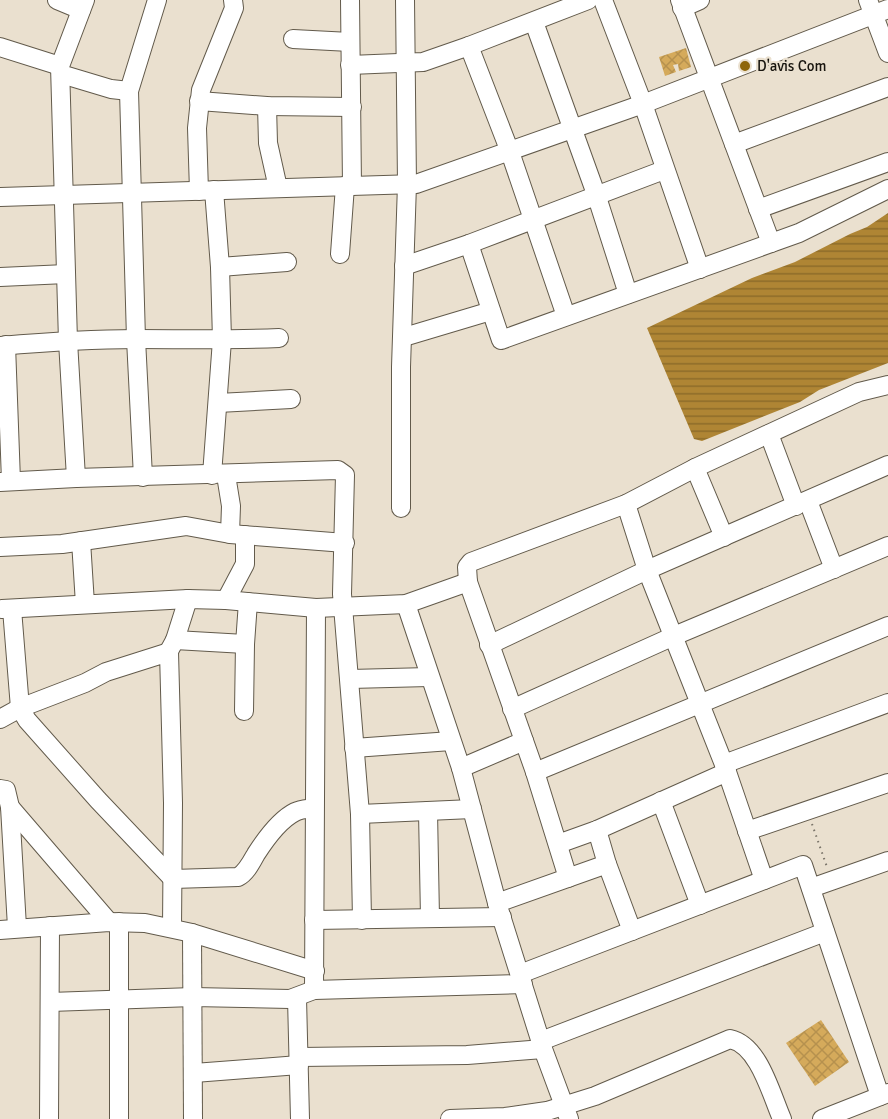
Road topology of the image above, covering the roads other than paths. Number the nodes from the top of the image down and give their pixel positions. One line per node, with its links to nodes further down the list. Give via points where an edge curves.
1 (57, 0): 10 (street)
2 (157, 0): 23 (street)
3 (232, 0): 24 (street, via 234,8 205,76)
4 (350, 0): 14 (street)
5 (405, 0): 18 (street)
6 (588, 0): 12 (street)
7 (603, 0): 25 (street)
8 (699, 0): 9 (street)
9 (681, 4): 21 (street)
10 (83, 5): 20 (street)
11 (876, 8): 17 (street); 21 (street)
12 (534, 22): 15 (street); 28 (street)
13 (293, 39): 14 (street)
14 (350, 42): 19 (street)
15 (469, 46): 18 (street, via 423,62); 30 (street)
16 (0, 47): 20 (street)
17 (888, 53)
18 (406, 62): 19 (street); 33 (street)
19 (350, 65): 27 (street)
20 (61, 70): 23 (street, via 111,89); 40 (street)
21 (709, 78): 25 (street); 29 (street)
22 (888, 87): 29 (street)
23 (129, 91): 38 (street)
24 (199, 101): 26 (street); 37 (street, via 197,128)
25 (643, 104): 28 (street); 32 (street)
26 (267, 106): 27 (street); 35 (street, via 268,143)
27 (352, 107): 34 (street)
28 (573, 129): 30 (street); 39 (street)
29 (734, 144): 42 (street)
30 (510, 152): 33 (street, via 427,181); 43 (street)
31 (888, 162): 42 (street)
32 (664, 170): 39 (street); 50 (street)
33 (407, 184): 34 (street); 48 (street)
34 (348, 186): 35 (street); 46 (street)
35 (278, 188): 37 (street)
36 (888, 189): 44 (street)
37 (206, 190): 38 (street); 49 (street)
38 (133, 193): 40 (street); 58 (street)
39 (596, 194): 43 (street); 53 (street)
40 (65, 195): 41 (street); 51 (street)
41 (0, 197)
42 (758, 209): 44 (street)
43 (532, 218): 45 (street); 55 (street)
44 (771, 243): 50 (street)
45 (469, 244): 48 (street); 54 (street)
46 (340, 254)
47 (287, 262): 49 (street)
48 (404, 266): 56 (street)
49 (220, 267): 60 (street)
50 (700, 269): 53 (street)
51 (66, 274): 52 (street); 59 (street)
52 (0, 277)
53 (628, 294): 55 (street)
54 (491, 311): 55 (street, via 501,340); 56 (street)
55 (566, 316)
56 (404, 337): 75 (street)
57 (279, 338): 60 (street)
58 (136, 339): 59 (street); 60 (street); 70 (street)
59 (68, 340): 61 (street); 71 (street)
60 (222, 340): 64 (street)
61 (3, 346): 65 (street)
62 (888, 385): 66 (street, via 859,392)
63 (291, 399): 64 (street)
64 (218, 403): 69 (street)
65 (4, 411): 72 (street)
66 (769, 434): 68 (street); 73 (street)
67 (888, 465): 73 (street)
68 (695, 468): 74 (street); 77 (street)
69 (219, 475): 70 (street); 76 (street); 79 (street, via 343,472)
70 (143, 477): 71 (street)
71 (76, 478): 72 (street)
72 (5, 482)
73 (802, 503): 77 (street); 82 (street)
74 (626, 504): 83 (street); 84 (street, via 471,562 467,567)
75 (401, 508)
76 (238, 535): 78 (street, via 186,526); 79 (street); 86 (street, via 245,564)
77 (724, 537): 83 (street)
78 (81, 541): 81 (street); 88 (street)
79 (345, 543): 90 (street)
80 (888, 546): 82 (street)
81 (0, 547)
82 (834, 568): 94 (street)
83 (647, 570): 94 (street); 96 (street)
84 (468, 582): 89 (street); 96 (street)
85 (188, 599): 86 (street); 88 (street); 97 (street)
86 (226, 600): 87 (street)
87 (248, 602): 91 (street); 95 (street)
88 (85, 604): 92 (street)
89 (406, 604): 90 (street); 98 (street)
90 (343, 607): 91 (street); 99 (street)
91 (316, 608): 116 (street)
92 (6, 609): 102 (street)
93 (888, 626): 100 (street)
94 (674, 636): 100 (street); 103 (street)
95 (245, 644): 97 (street); 104 (street)
96 (489, 645): 103 (street)
97 (172, 646): 102 (street); 126 (street)
98 (429, 677): 99 (street); 106 (street)
99 (350, 680): 108 (street)
100 (700, 703): 110 (street); 111 (street)
101 (888, 703): 110 (street)
102 (20, 708): 105 (street); 126 (street, via 32,727)
103 (512, 709): 107 (street)
104 (244, 711)
105 (0, 719)
106 (450, 741): 108 (street); 109 (street)
107 (524, 741): 109 (street); 111 (street)
108 (354, 748): 119 (street)
109 (460, 768): 117 (street)
110 (725, 768): 114 (street); 121 (street)
111 (535, 772): 122 (street)
112 (888, 783): 121 (street)
113 (0, 789): 115 (street, via 8,793)
114 (661, 801): 120 (street); 129 (street)
115 (10, 807): 134 (street); 137 (street)
116 (314, 808): 126 (street, via 289,817 238,877); 132 (street)
117 (472, 809): 118 (street); 130 (street)
118 (428, 811): 119 (street); 131 (street)
119 (360, 814): 133 (street)
120 (597, 830): 122 (street); 123 (street)
121 (747, 831): 127 (street)
122 (558, 844): 125 (street)
123 (607, 864): 125 (street); 138 (street)
124 (887, 866): 128 (street)
125 (568, 878): 130 (street)
126 (173, 879): 136 (street)
127 (764, 880): 128 (street, via 803,865); 129 (street)
128 (811, 888): 139 (street)
129 (700, 905): 138 (street)
130 (499, 910): 131 (street); 142 (street)
131 (430, 918): 133 (street)
132 (314, 920): 133 (street); 141 (street)
133 (362, 920)
134 (114, 922): 135 (street); 136 (street); 146 (street)
135 (50, 926): 137 (street); 147 (street)
136 (172, 927): 140 (street)
137 (9, 928)
138 (632, 931): 142 (street)
139 (825, 932): 148 (street); 151 (street)
140 (192, 933): 141 (street); 144 (street)
141 (315, 971): 143 (street)
142 (522, 979): 143 (street); 148 (street)
143 (315, 990): 145 (street)
144 (193, 998): 145 (street); 146 (street); 150 (street)
145 (297, 998): 149 (street)
146 (119, 999): 147 (street); 154 (street)
147 (50, 1002): 153 (street)
148 (542, 1045): 149 (street, via 467,1055); 152 (street)
149 (299, 1061): 150 (street); 156 (street)
150 (194, 1073): 155 (street)
151 (884, 1094): 159 (street)
152 (566, 1112): 157 (street); 158 (street, via 730,1039 739,1041 755,1056)
153 (49, 1119)
154 (119, 1119)
155 (193, 1119)
156 (300, 1119)
157 (450, 1119)
158 (782, 1119)
159 (822, 1119)

